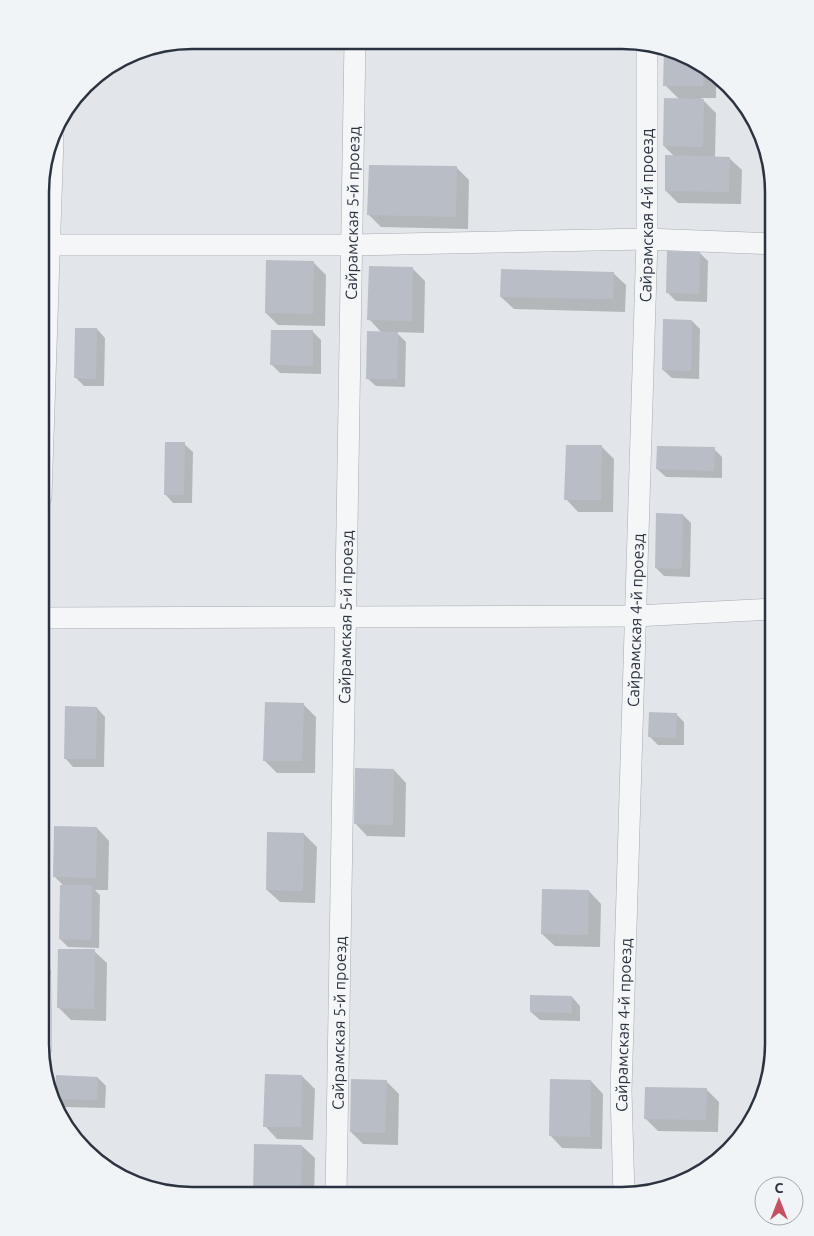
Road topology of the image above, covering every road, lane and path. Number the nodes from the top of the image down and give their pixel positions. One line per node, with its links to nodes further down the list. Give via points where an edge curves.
1 (355, 49): 8 (street, Сайрамская 5-й проезд)
2 (647, 51): 5 (street, Сайрамская 4-й проезд)
3 (51, 170): 4 (street)
4 (49, 190)
5 (647, 239): 6 (street); 8 (street); 10 (street, Сайрамская 4-й проезд)
6 (765, 244)
7 (49, 245): 8 (street)
8 (352, 245): 11 (street, Сайрамская 5-й проезд)
9 (765, 609): 10 (street)
10 (635, 616): 11 (street); 14 (street, Сайрамская 4-й проезд, via 621,1091)
11 (346, 617): 12 (street); 13 (street, Сайрамская 5-й проезд)
12 (49, 618)
13 (336, 1187)
14 (624, 1187)

